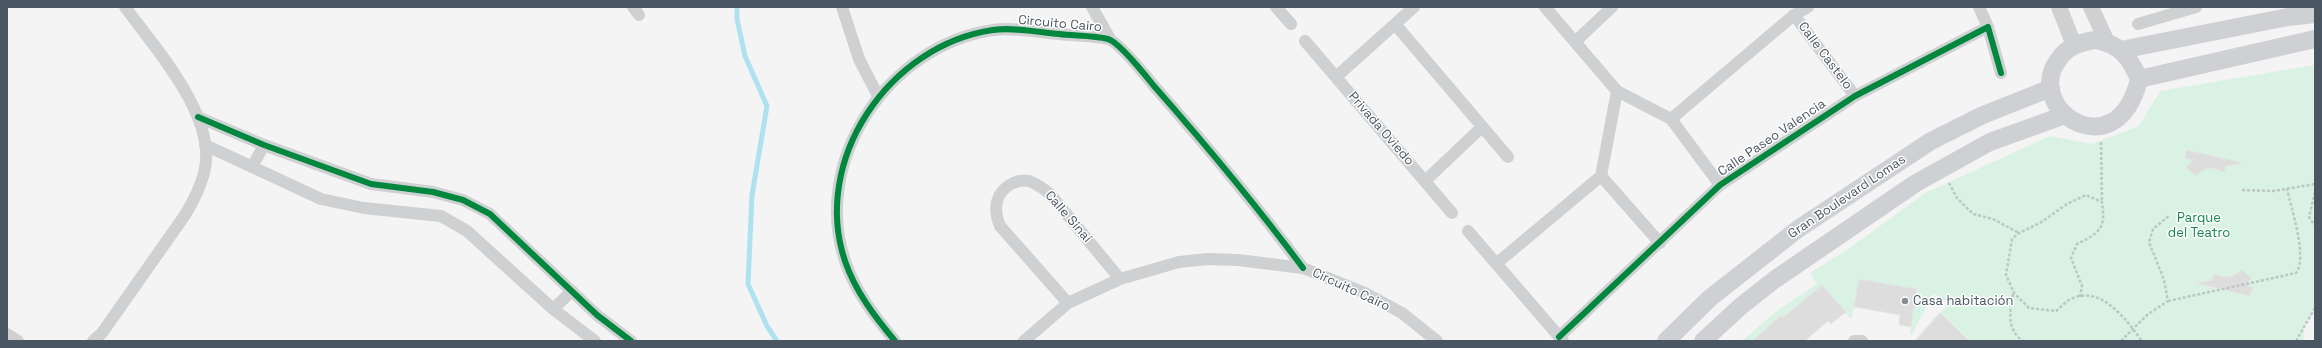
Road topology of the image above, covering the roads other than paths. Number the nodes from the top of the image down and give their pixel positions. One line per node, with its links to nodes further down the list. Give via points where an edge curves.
1 (125, 7): 33 (street, via 185,88)
2 (842, 7): 30 (street, via 859,59)
3 (1092, 7): 19 (street)
4 (1276, 7): 15 (street)
5 (1414, 7): 16 (street)
6 (1545, 7): 22 (street)
7 (1612, 7): 22 (street)
8 (1808, 7): 14 (street)
9 (1979, 7): 18 (street)
10 (2059, 7): 23 (street)
11 (2091, 7): 24 (street)
12 (2196, 7): 17 (street)
13 (2315, 14): 24 (main road)
14 (1794, 15): 31 (street, Calle Castelo); 34 (street)
15 (1291, 24)
16 (1396, 24): 26 (street); 35 (street)
17 (2138, 24)
18 (1988, 27): 25 (street); 31 (street, Calle Paseo Valencia)
19 (1110, 39): 30 (street, Circuito Cairo, via 1021,30 994,30 966,37 936,50 906,68); 47 (street, Circuito Cairo, via 1134,62 1184,120)
20 (2315, 39): 27 (main road)
21 (1306, 41): 26 (street, Privada Oviedo)
22 (1575, 42): 29 (street)
23 (2074, 45): 24 (main road, via 2096,40); 28 (main road, via 2056,63)
24 (2114, 46): 27 (main road, via 2129,58)
25 (2001, 73)
26 (1336, 77): 41 (street, Privada Oviedo)
27 (2139, 79): 32 (main road, via 2130,108 2119,118 2092,126 2077,123)
28 (2051, 88): 32 (main road, via 2056,103); 61 (main road, Gran Boulevard Lomas, via 1983,115 1931,141 1798,229 1710,298)
29 (1617, 91): 34 (street); 40 (street)
30 (878, 96): 58 (street, Circuito Cairo, via 859,127 843,166 838,195 839,227 845,260 860,293)
31 (1855, 96): 42 (street, Calle Paseo Valencia)
32 (2065, 115): 62 (main road, Gran Boulevard Lomas, via 1990,142 1916,183 1774,280)
33 (198, 117): 36 (street); 37 (street)
34 (1671, 119): 42 (street)
35 (1482, 127): 38 (street); 41 (street)
36 (205, 144): 39 (street); 55 (street, via 205,172 196,197)
37 (264, 145): 39 (street); 49 (street, via 372,184 433,192 463,200 490,214)
38 (1508, 157)
39 (252, 167): 51 (street, via 321,199 364,208 441,216 467,231)
40 (1601, 176): 45 (street); 46 (street)
41 (1425, 181): 43 (street, Privada Oviedo)
42 (1720, 185): 45 (street, Calle Paseo Valencia)
43 (1452, 212)
44 (1468, 231): 46 (street)
45 (1660, 243): 53 (street, Calle Paseo Valencia)
46 (1496, 264): 53 (street)
47 (1303, 268): 48 (street, Circuito Cairo, via 1208,259 1179,262); 60 (street, Circuito Cairo, via 1365,293 1402,313)
48 (1120, 279): 50 (street, Circuito Cairo); 50 (street, Calle Sinaí, via 1050,194 1028,181 1018,181 1007,186 996,202 996,215 1000,226)
49 (572, 291): 51 (street); 57 (street)
50 (1068, 303): 59 (street, Circuito Cairo)
51 (553, 309): 56 (street)
52 (7, 334): 54 (street)
53 (1561, 339)
54 (18, 341)
55 (94, 341)
56 (595, 341)
57 (630, 341)
58 (895, 341)
59 (1024, 341)
60 (1437, 341)
61 (1666, 341)
62 (1703, 341)
63 (1854, 341): 64 (street)
64 (1862, 341)

